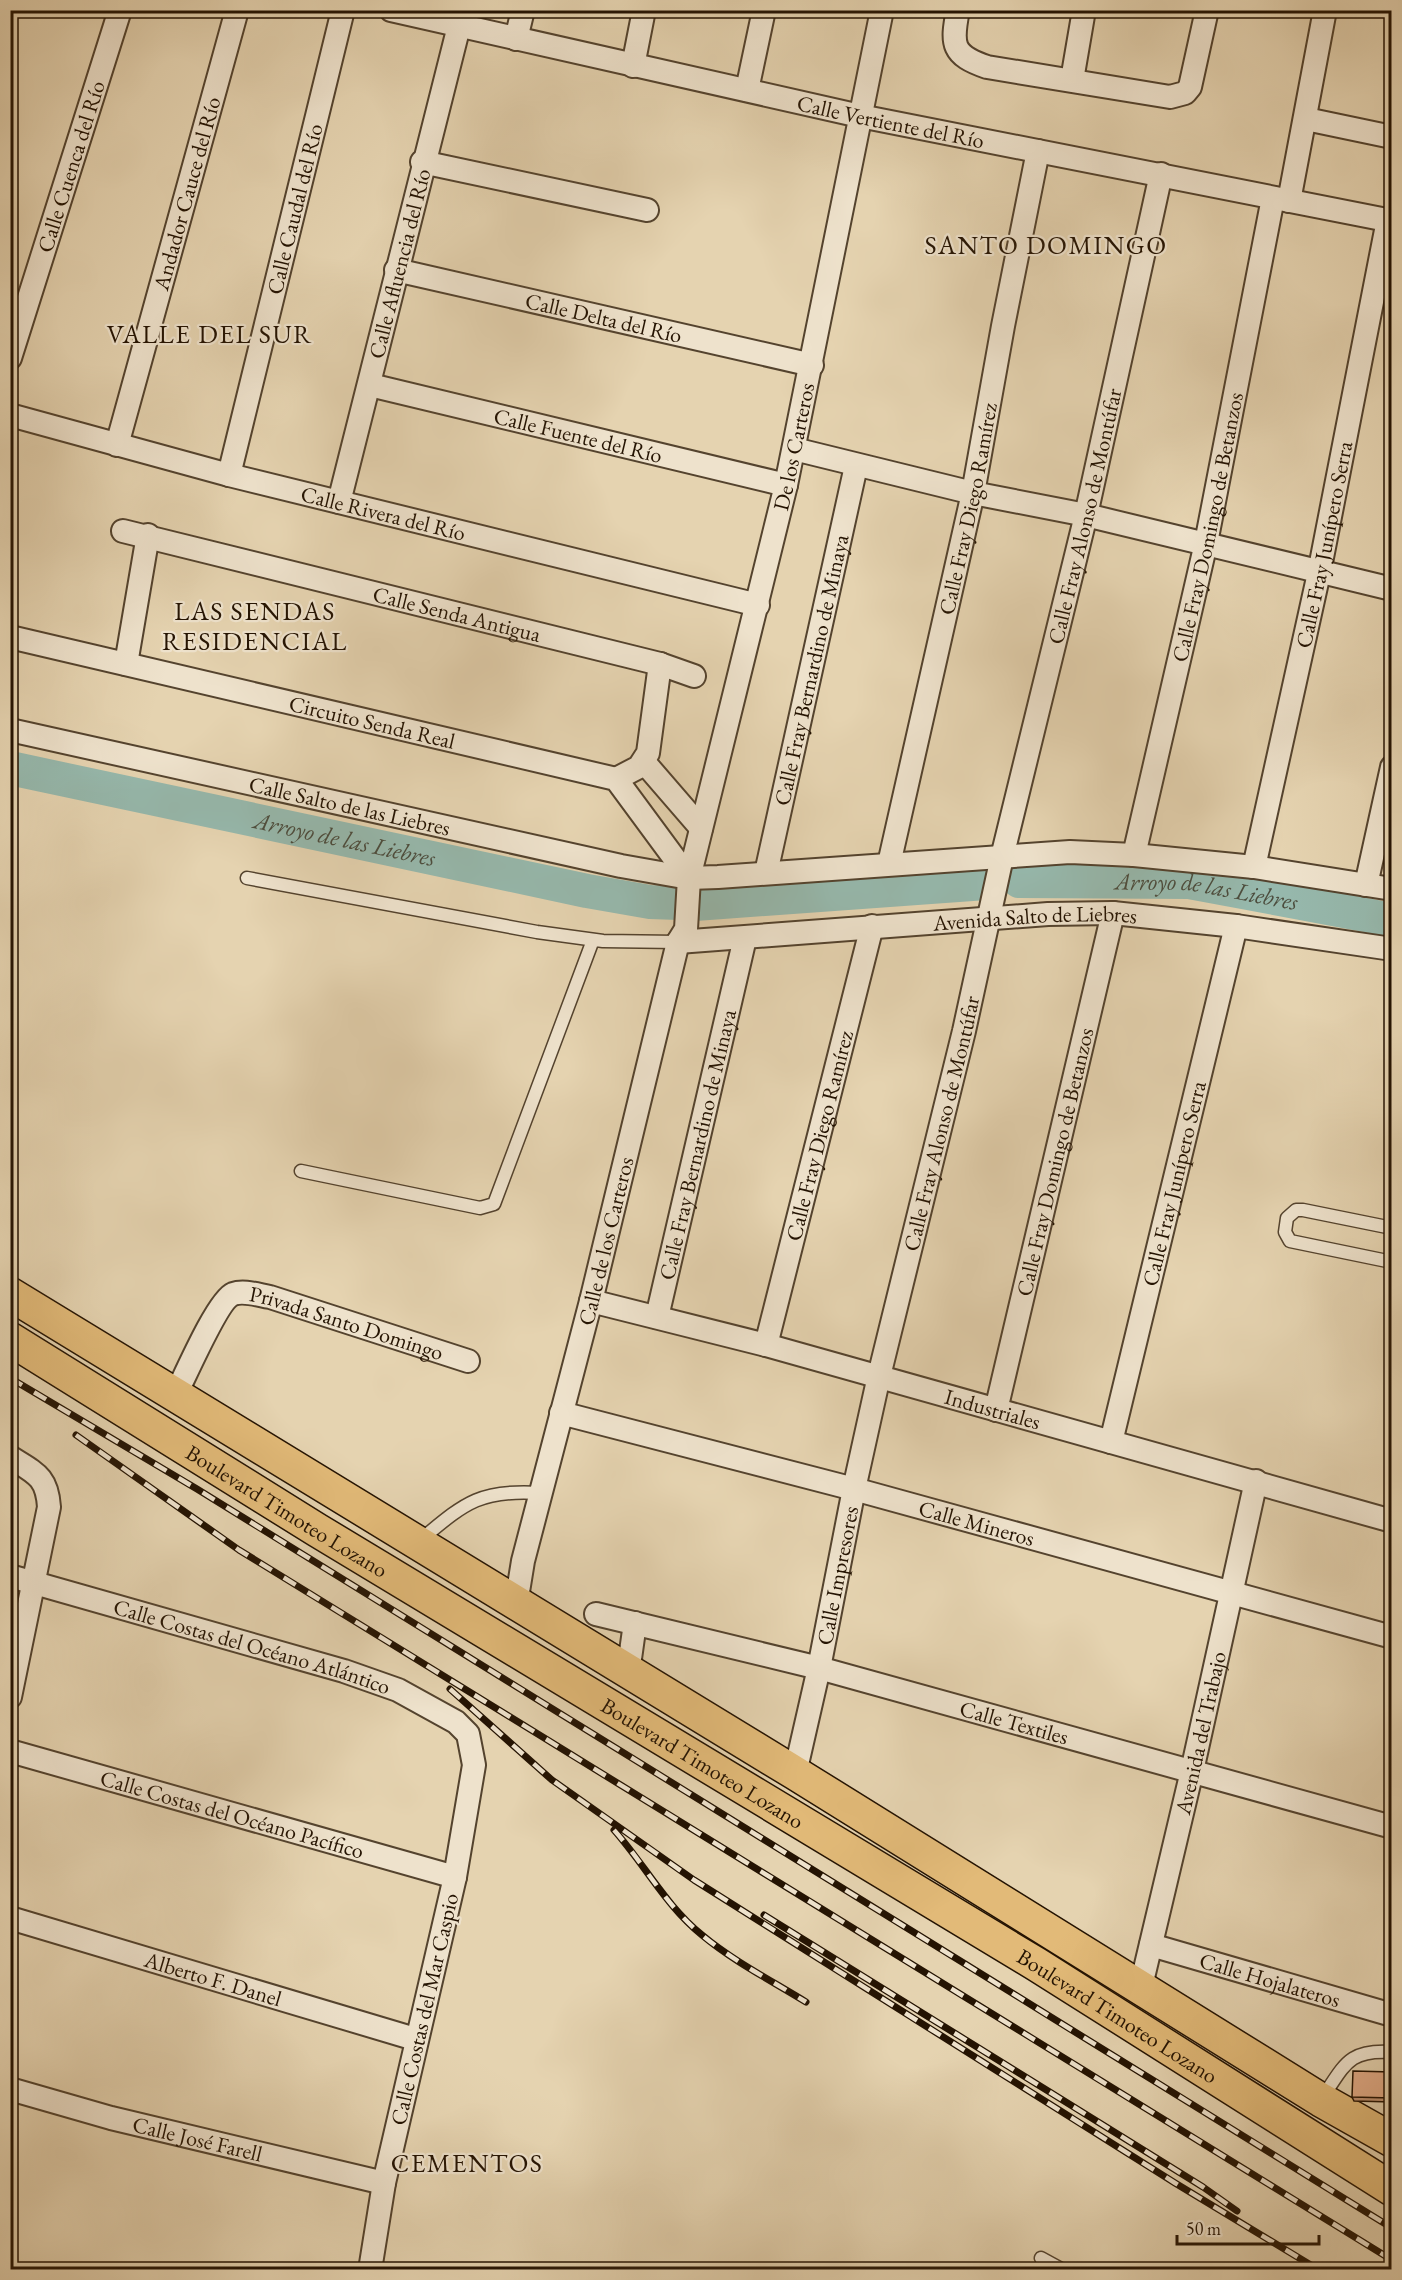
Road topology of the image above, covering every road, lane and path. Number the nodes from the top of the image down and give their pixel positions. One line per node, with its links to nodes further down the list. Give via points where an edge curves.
1 (120, 10): 28 (street, Calle Cuenca del Río)
2 (237, 10): 32 (street, Andador Cauce del Río)
3 (343, 10): 35 (street, Calle Caudal del Río)
4 (523, 10): 14 (street)
5 (644, 10): 15 (street)
6 (764, 10): 17 (street)
7 (882, 10): 18 (street, De los Carteros)
8 (958, 10): 16 (street, via 954,38 961,56 987,67)
9 (1084, 10): 16 (street)
10 (1207, 10): 16 (street, via 1192,81 1185,93 1170,97)
11 (1325, 10): 19 (street, Calle Fray Domingo de Betanzos)
12 (399, 11): 13 (street, Calle Vertiente del Río)
13 (459, 26): 14 (street, Calle Vertiente del Río); 22 (street, Calle Afluencia del Río)
14 (516, 39): 15 (street, Calle Vertiente del Río)
15 (633, 66): 17 (street, Calle Vertiente del Río)
16 (1072, 80)
17 (747, 90): 18 (street, Calle Vertiente del Río)
18 (860, 116): 21 (street, Calle Vertiente del Río); 29 (street, De los Carteros)
19 (1306, 119): 20 (street); 24 (street, Calle Fray Domingo de Betanzos)
20 (1392, 137)
21 (1038, 151): 23 (street, Calle Vertiente del Río); 37 (street, Calle Fray Diego Ramírez)
22 (422, 162): 25 (street); 27 (street, Calle Afluencia del Río)
23 (1161, 174): 24 (street, Calle Vertiente del Río); 39 (street, Calle Fray Alonso de Montúfar)
24 (1281, 200): 26 (street, Calle Vertiente del Río); 42 (street, Calle Fray Domingo de Betanzos)
25 (647, 210)
26 (1390, 220): 43 (street, Calle Fray Junípero Serra)
27 (396, 270): 29 (street, Calle Delta del Río); 30 (street, Calle Afluencia del Río)
28 (10, 358)
29 (812, 365): 33 (street, De los Carteros)
30 (370, 385): 36 (street, Calle Fuente del Río); 38 (street, Calle Afluencia del Río)
31 (10, 415): 32 (street, Calle Rivera del Río)
32 (117, 445): 35 (street, Calle Rivera del Río)
33 (794, 449): 34 (street); 36 (street, De los Carteros)
34 (856, 466): 37 (street); 59 (street, Calle Fray Bernardino de Minaya)
35 (229, 475): 38 (street, Calle Rivera del Río)
36 (786, 485): 45 (street, De los Carteros)
37 (973, 493): 39 (street); 56 (street, Calle Fray Diego Ramírez)
38 (339, 502): 45 (street, Calle Rivera del Río)
39 (1086, 515): 42 (street); 57 (street, Calle Fray Alonso de Montúfar)
40 (123, 531): 41 (street, Calle Senda Antigua)
41 (148, 535): 47 (street); 48 (street, Calle Senda Antigua)
42 (1206, 543): 43 (street); 55 (street, Calle Fray Domingo de Betanzos)
43 (1319, 573): 44 (street); 58 (street, Calle Fray Junípero Serra)
44 (1392, 589)
45 (758, 605): 54 (street, De los Carteros)
46 (10, 637): 47 (street, Circuito Senda Real)
47 (126, 664): 53 (street, Circuito Senda Real)
48 (660, 664): 49 (street, Calle Senda Antigua); 51 (street, via 650,746)
49 (694, 676)
50 (10, 730): 61 (street, Calle Salto de las Liebres, via 621,866)
51 (644, 762): 53 (street); 54 (street)
52 (1392, 768): 62 (street)
53 (616, 779): 61 (street)
54 (701, 828): 61 (street, De los Carteros)
55 (1134, 855): 57 (street, via 1070,852); 58 (street)
56 (889, 864): 57 (street); 59 (street)
57 (1001, 864): 65 (street, Calle Fray Alonso de Montúfar)
58 (1254, 867): 62 (street)
59 (766, 873): 61 (street)
60 (247, 878): 70 (lane)
61 (688, 885): 68 (street, Calle de los Carteros)
62 (1366, 885): 63 (street)
63 (1392, 889)
64 (1113, 913): 65 (street, Avenida Salto de Liebres); 67 (street, Avenida Salto de Liebres); 83 (street, Calle Fray Domingo de Betanzos)
65 (991, 914): 66 (street, Avenida Salto de Liebres); 81 (street, Calle Fray Alonso de Montúfar)
66 (872, 926): 69 (street, Avenida Salto de Liebres); 79 (street, Calle Fray Diego Ramírez)
67 (1236, 926): 71 (street, Avenida Salto de Liebres); 85 (street, Calle Fray Junípero Serra)
68 (682, 935): 69 (street, Avenida Salto de Liebres); 70 (lane, via 635,943); 76 (street, Calle de los Carteros)
69 (745, 938): 77 (street, Calle Fray Bernardino de Minaya)
70 (593, 940): 72 (lane, via 494,1204 480,1208)
71 (1392, 949)
72 (301, 1171)
73 (1392, 1228): 74 (lane, via 1296,1210 1287,1218 1285,1232 1290,1241)
74 (1392, 1262)
75 (10, 1294): 82 (main road, Boulevard Timoteo Lozano)
76 (591, 1301): 77 (street, Industriales); 84 (street, Calle de los Carteros)
77 (657, 1317): 79 (street, Industriales)
78 (10, 1339): 118 (main road, Boulevard Timoteo Lozano, via 337,1543 1036,1964)
79 (766, 1345): 81 (street, Industriales)
80 (468, 1361): 82 (street, Privada Santo Domingo, via 280,1300 242,1292 225,1299)
81 (879, 1376): 83 (street, Industriales); 88 (street, Calle Impresores)
82 (176, 1394): 91 (main road, Boulevard Timoteo Lozano)
83 (996, 1410): 85 (street, Industriales)
84 (561, 1413): 88 (street, Calle Mineros); 89 (street, Calle de los Carteros)
85 (1111, 1442): 87 (street, Industriales)
86 (10, 1457): 93 (street, via 40,1476 48,1490 49,1507)
87 (1256, 1481): 90 (street, Industriales); 94 (street, Avenida del Trabajo)
88 (854, 1489): 94 (street, Calle Mineros); 99 (street, Calle Impresores)
89 (540, 1493): 91 (lane, via 510,1491 483,1496 459,1508); 95 (street, Calle de los Carteros)
90 (1392, 1521)
91 (417, 1543): 95 (main road, Boulevard Timoteo Lozano)
92 (10, 1576): 93 (street, Calle Costas del Océano Atlántico)
93 (36, 1583): 101 (street); 102 (street, Calle Costas del Océano Atlántico, via 398,1690 456,1722 468,1734)
94 (1230, 1593): 98 (street, Calle Mineros); 104 (street, Avenida del Trabajo)
95 (516, 1604): 100 (main road, Boulevard Timoteo Lozano)
96 (596, 1614): 97 (street, Calle Textiles)
97 (635, 1623): 99 (street, Calle Textiles); 100 (street)
98 (1392, 1637)
99 (819, 1668): 104 (street, Calle Textiles); 105 (street, Calle Impresores)
100 (628, 1673): 105 (main road, Boulevard Timoteo Lozano)
101 (10, 1697)
102 (473, 1749): 107 (street, Calle Costas del Mar Caspio, via 472,1779)
103 (10, 1752): 107 (street, Calle Costas del Océano Pacífico)
104 (1192, 1771): 106 (street, Calle Textiles); 109 (street, Avenida del Trabajo)
105 (795, 1773): 110 (main road, Boulevard Timoteo Lozano)
106 (1392, 1827)
107 (455, 1877): 112 (street, Calle Costas del Mar Caspio)
108 (10, 1918): 112 (street, Alberto F. Danel)
109 (1151, 1945): 110 (street, Avenida del Trabajo); 111 (street, Calle Hojalateros)
110 (1141, 1986): 115 (main road, Boulevard Timoteo Lozano)
111 (1392, 2015)
112 (415, 2039): 117 (street, Calle Costas del Mar Caspio)
113 (1392, 2052): 115 (lane, via 1368,2050 1354,2057)
114 (10, 2089): 117 (street, Calle José Farell, via 111,2118)
115 (1321, 2100): 116 (main road, Boulevard Timoteo Lozano)
116 (1392, 2140)
117 (384, 2183): 120 (street, Calle Costas del Mar Caspio)
118 (1392, 2189)
119 (1041, 2258): 121 (lane)
120 (370, 2270)
121 (1063, 2270)

